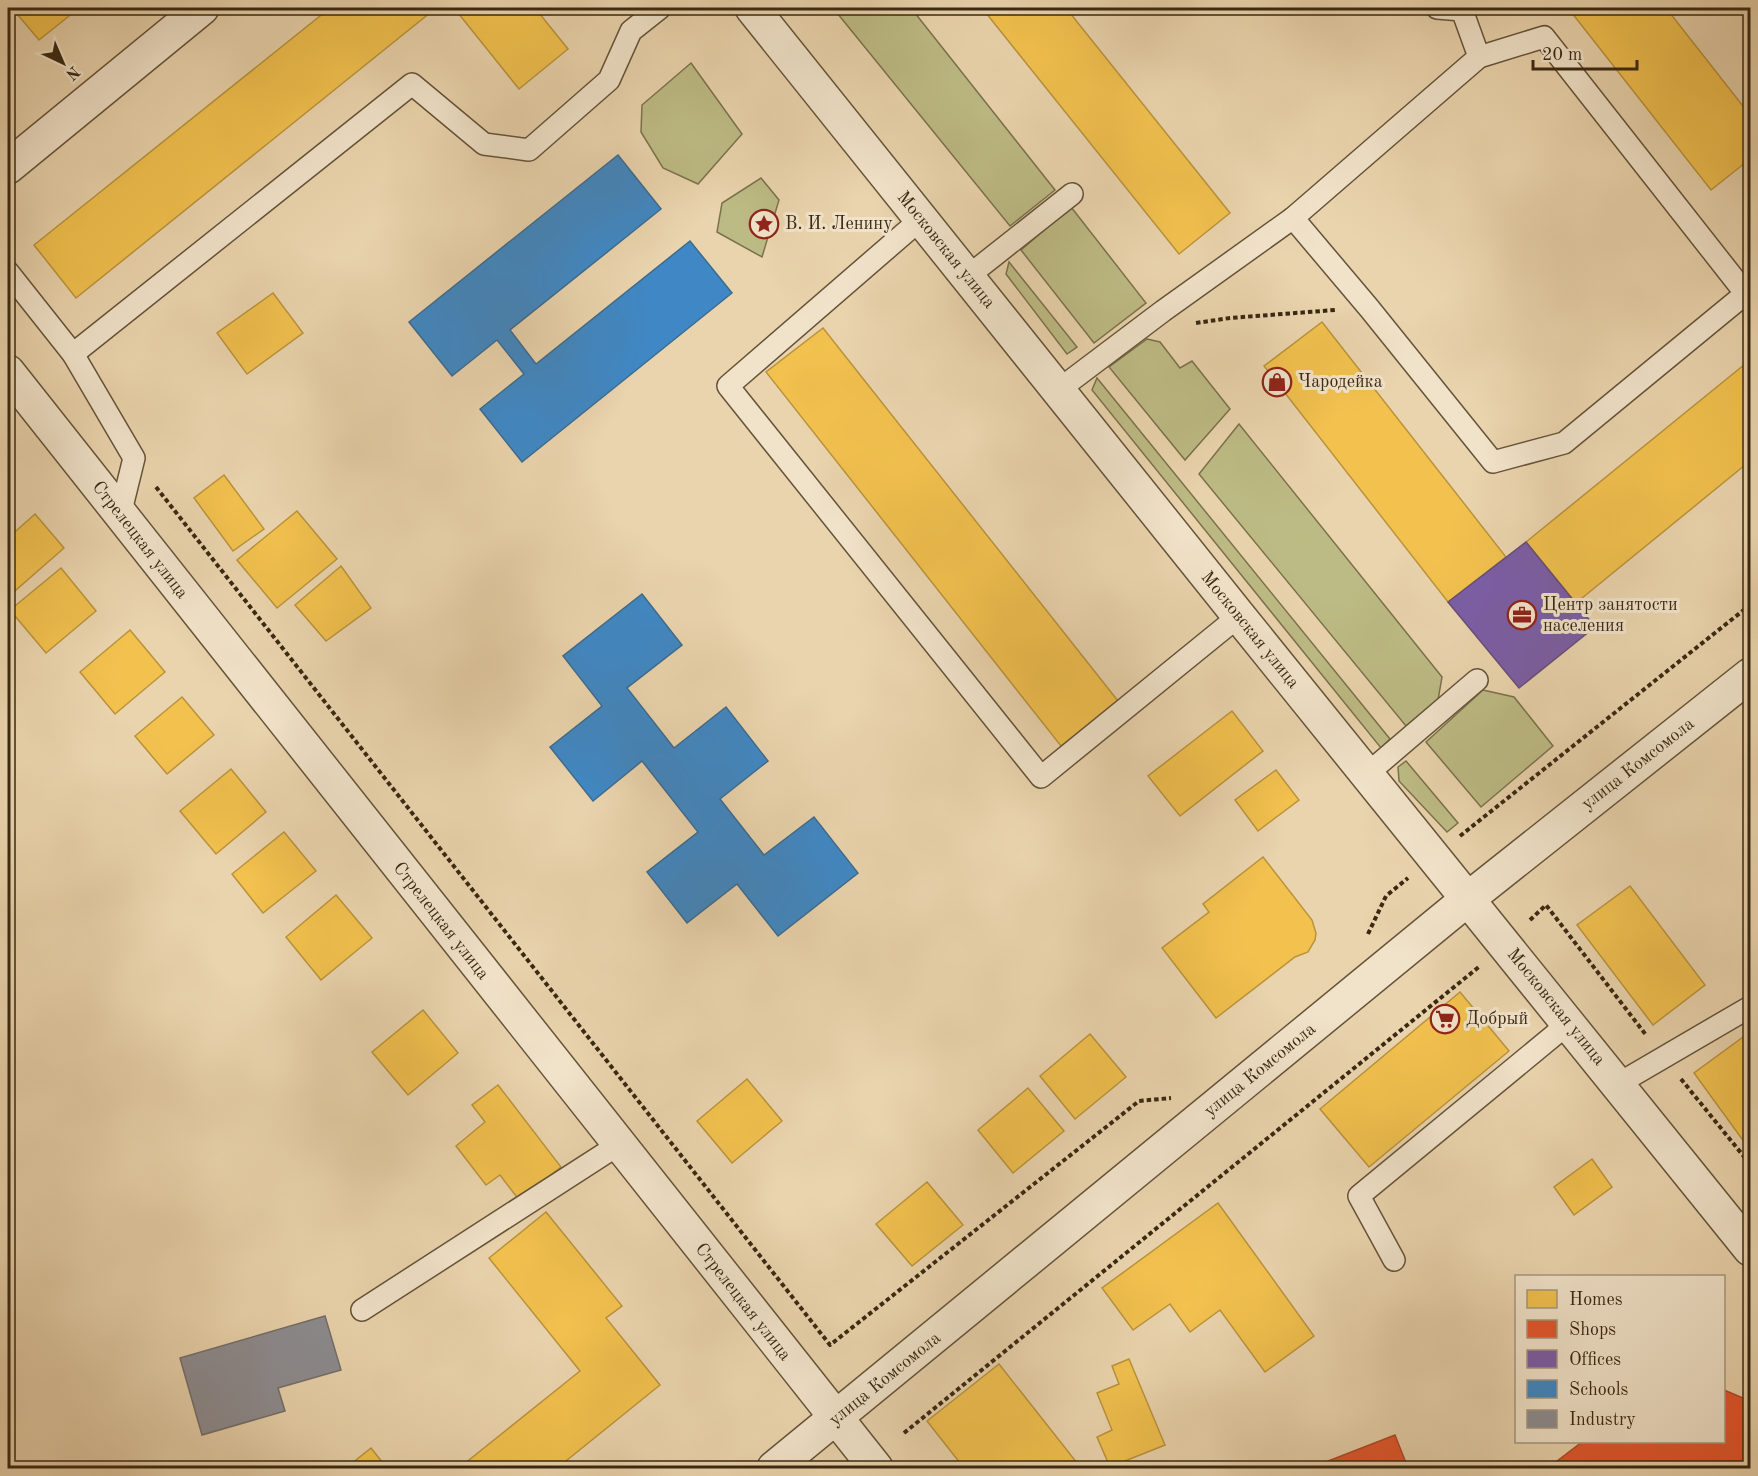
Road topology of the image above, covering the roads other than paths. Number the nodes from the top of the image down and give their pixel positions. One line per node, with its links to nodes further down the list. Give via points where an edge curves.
1 (202, 8): 6 (street)
2 (660, 8): 13 (lane, via 631,31 609,80 529,150 484,144 412,84)
3 (752, 8): 9 (street, Московская улица)
4 (1437, 8): 5 (lane, via 1462,10)
5 (1479, 57): 8 (lane); 12 (lane, via 1544,37)
6 (8, 167)
7 (1072, 194): 11 (lane)
8 (1293, 218): 12 (lane, via 1493,462 1564,443); 15 (lane)
9 (921, 219): 11 (street, Московская улица); 17 (lane, via 728,386 1011,740 1041,777)
10 (8, 272): 13 (lane)
11 (967, 277): 15 (street, Московская улица)
12 (1748, 292)
13 (73, 354): 16 (lane, via 134,458)
14 (8, 372): 16 (street, Стрелецкая улица)
15 (1057, 391): 17 (street, Московская улица)
16 (120, 515): 25 (street, Стрелецкая улица)
17 (1239, 616): 20 (street, Московская улица)
18 (1750, 675): 21 (street, улица Комсомола)
19 (1477, 680): 20 (lane)
20 (1367, 774): 21 (street, Московская улица)
21 (1469, 898): 23 (street, Московская улица); 29 (street, улица Комсомола)
22 (1750, 1007): 24 (lane)
23 (1569, 1023): 24 (street, Московская улица); 27 (lane, via 1359,1196)
24 (1618, 1084): 26 (street, Московская улица)
25 (618, 1145): 28 (lane); 29 (street, Стрелецкая улица)
26 (1750, 1249)
27 (1394, 1260)
28 (362, 1310)
29 (835, 1420): 30 (street, улица Комсомола); 31 (street, Стрелецкая улица)
30 (774, 1468)
31 (876, 1468)

